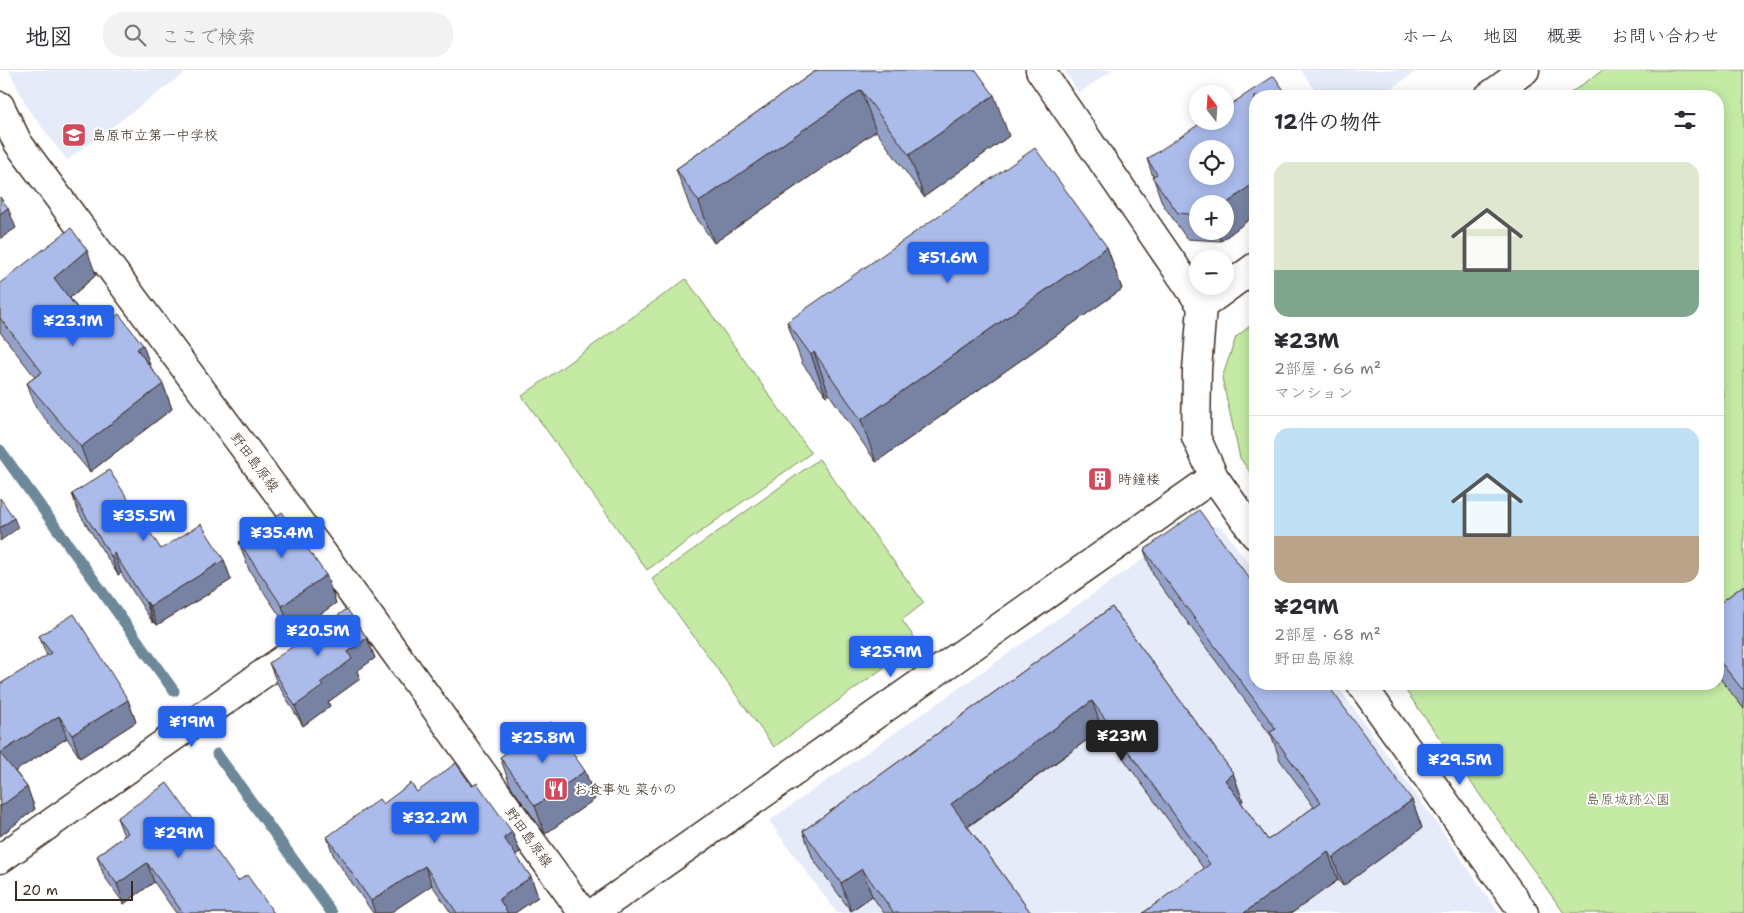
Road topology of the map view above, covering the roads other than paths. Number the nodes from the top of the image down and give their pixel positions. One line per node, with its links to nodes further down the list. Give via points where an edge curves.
1 (1040, 70): 6 (street)
2 (1525, 70): 3 (street)
3 (1497, 90)
4 (0, 106): 12 (street, 野田島原線, via 18,143 353,611)
5 (1249, 271): 6 (street)
6 (1202, 306): 7 (street, via 1196,437)
7 (1214, 476): 8 (street); 13 (street)
8 (1249, 526)
9 (320, 633): 11 (street)
10 (1365, 690): 14 (street)
11 (0, 859)
12 (584, 913)
13 (593, 913)
14 (1524, 913)

